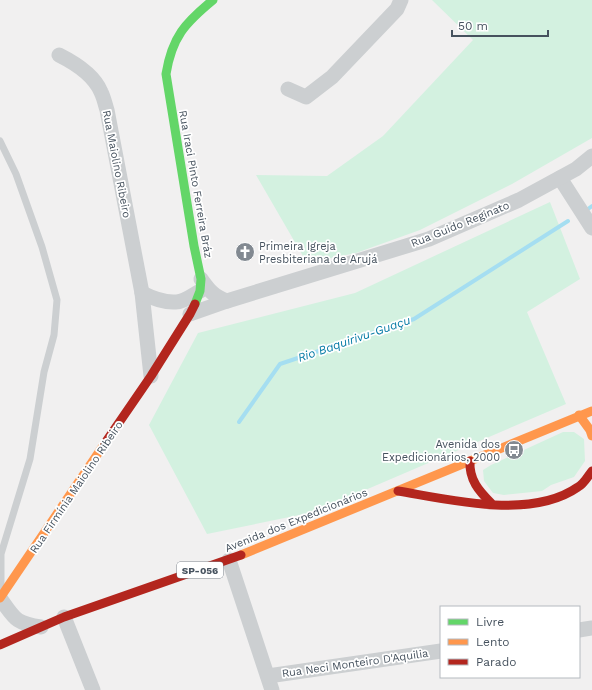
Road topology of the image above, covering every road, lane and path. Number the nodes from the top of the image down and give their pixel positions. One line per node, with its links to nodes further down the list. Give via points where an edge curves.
1 (213, 0): 9 (main road, Rua Iraci Pinto Ferreira Bráz, via 180,31 167,58 166,74)
2 (401, 0): 4 (street, via 397,9 332,77 306,97)
3 (59, 55): 10 (street, Rua Maiolino Ribeiro, via 93,79 101,91 107,110)
4 (288, 89)
5 (0, 141): 22 (lane, via 16,174 42,247 56,300 54,334 44,372 30,459 1,554)
6 (592, 156): 7 (street, Rua Guido Reginato)
7 (560, 178): 8 (street); 11 (street, Rua Guido Reginato, via 519,200 429,239)
8 (592, 228)
9 (200, 285): 10 (street, via 188,298 176,302 154,299); 11 (street, via 217,298); 12 (main road)
10 (142, 293): 13 (street, Rua Maiolino Ribeiro)
11 (227, 301): 12 (street, Rua Guido Reginato)
12 (190, 314): 13 (main road)
13 (151, 376): 22 (main road, Rua Firmínia Maiolino Ribeiro)
14 (592, 411): 15 (main road, SP-056)
15 (580, 415): 16 (main road); 17 (main road, SP-056)
16 (592, 436)
17 (470, 461): 19 (main road, SP-056); 20 (main road, via 470,477 476,489)
18 (590, 477): 20 (main road, via 579,487 551,501 510,506)
19 (398, 492): 20 (main road, via 454,501); 21 (main road, Avenida dos Expedicionários / SP-056)
20 (491, 503)
21 (229, 560): 23 (main road, Avenida dos Expedicionários / SP-056); 29 (street)
22 (0, 598): 24 (street, via 20,622)
23 (64, 616): 24 (main road, Avenida dos Expedicionários / SP-056); 30 (street)
24 (41, 627): 27 (main road, Avenida dos Expedicionários / SP-056)
25 (592, 628): 26 (street)
26 (580, 630)
27 (0, 645)
28 (440, 650): 29 (street, Rua Neci Monteiro D'Aquilia)
29 (270, 683)
30 (93, 690)

